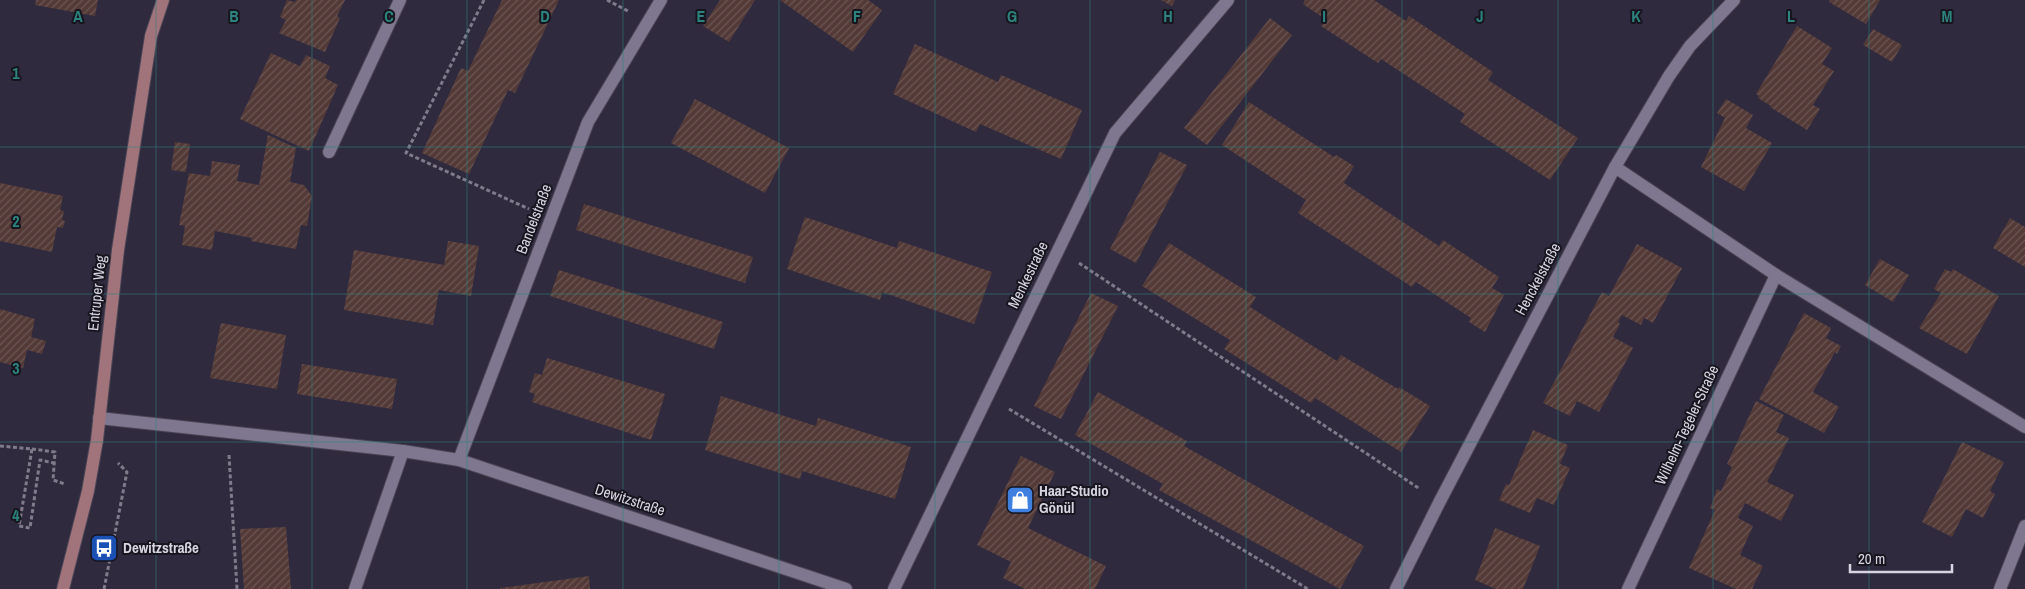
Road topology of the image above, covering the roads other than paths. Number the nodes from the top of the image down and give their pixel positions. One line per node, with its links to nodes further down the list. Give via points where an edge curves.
1 (163, 0): 9 (main road, Entruper Weg, via 150,36 118,250)
2 (400, 0): 6 (street)
3 (661, 0): 12 (street, Bandelstraße, via 588,122)
4 (1228, 0): 17 (street, Menkestraße, via 1115,134)
5 (1734, 0): 7 (street, Henckelstraße, via 1690,46)
6 (328, 152)
7 (1615, 167): 8 (street); 18 (street, Henckelstraße)
8 (1776, 275): 10 (street); 19 (street, Wilhelm-Tegeler-Straße)
9 (99, 418): 11 (street, Dewitzstraße); 14 (main road, Entruper Weg, via 88,491)
10 (2025, 427)
11 (403, 451): 12 (street, Dewitzstraße); 15 (street)
12 (459, 460): 16 (street, Dewitzstraße)
13 (2025, 526): 20 (street)
14 (63, 589)
15 (354, 589)
16 (846, 589)
17 (894, 589)
18 (1396, 589)
19 (1628, 589)
20 (2000, 589)

